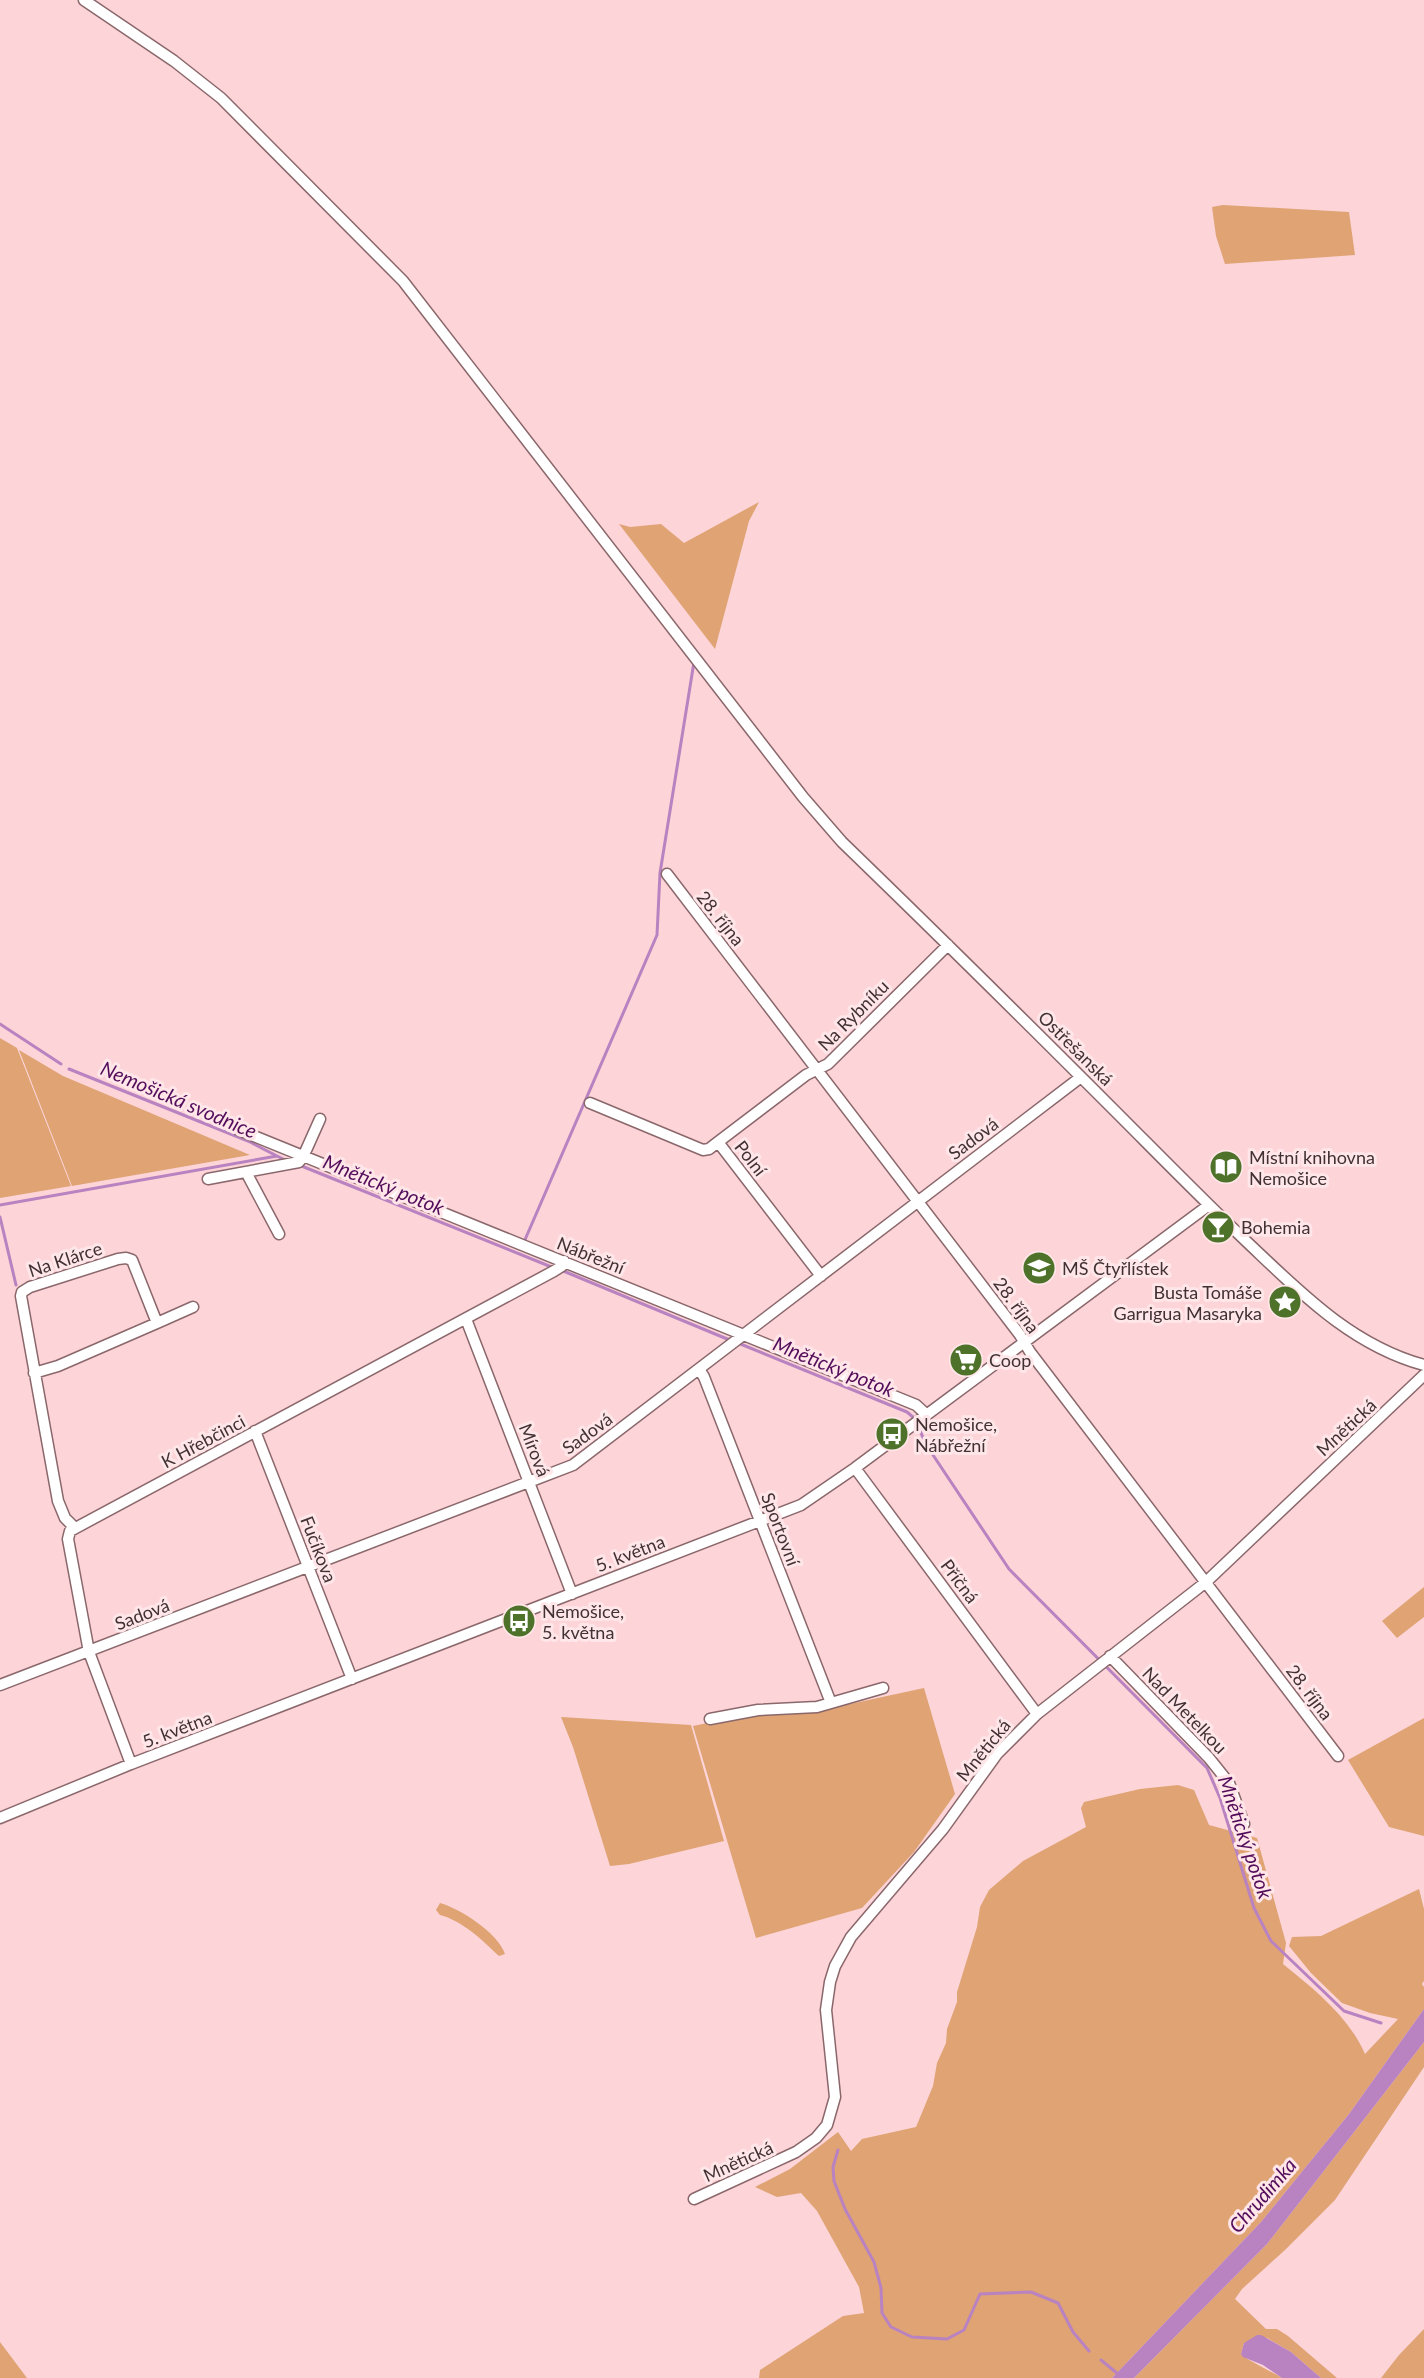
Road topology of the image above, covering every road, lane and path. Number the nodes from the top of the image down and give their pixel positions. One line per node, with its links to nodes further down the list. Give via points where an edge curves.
1 (84, 0): 3 (street, Ostřešanská, via 221,98 393,270 830,828)
2 (667, 874): 4 (street, 28. října)
3 (948, 945): 4 (street, Na Rybníku); 5 (street, Ostřešanská)
4 (818, 1070): 9 (street, Na Rybníku); 13 (street, 28. října)
5 (1081, 1077): 13 (street, Sadová); 14 (street, Ostřešanská)
6 (590, 1103): 9 (street, Polní, via 704,1150)
7 (320, 1119): 10 (street)
8 (239, 1130): 10 (street, Nábřežní)
9 (718, 1142): 17 (street, Polní)
10 (303, 1156): 11 (street, via 298,1162); 16 (street, Nábřežní, via 523,1245)
11 (246, 1172): 12 (street); 15 (street)
12 (208, 1179)
13 (918, 1201): 17 (street, Sadová); 22 (street, 28. října)
14 (1209, 1205): 22 (street, 5. května); 23 (street, Ostřešanská, via 1339,1325 1385,1350)
15 (279, 1234)
16 (560, 1266): 19 (street, K Hřebčinci); 21 (street, Nábřežní)
17 (821, 1276): 21 (street, Sadová)
18 (193, 1308): 20 (street)
19 (466, 1319): 28 (street, K Hřebčinci); 30 (street, Mírová)
20 (157, 1323): 25 (street); 25 (street, Na Klárce, via 136,1266 126,1258 30,1287 22,1292 20,1301)
21 (737, 1340): 24 (street, Sadová); 27 (street, Nábřežní, via 916,1405)
22 (1025, 1343): 27 (street, 5. května); 34 (street, 28. října)
23 (1424, 1365)
24 (699, 1369): 30 (street, Sadová, via 573,1466); 31 (street, Sportovní)
25 (34, 1373): 32 (street, Na Klárce, via 58,1501 65,1518)
26 (1424, 1375): 34 (street, Mnětická)
27 (926, 1416): 29 (street, 5. května)
28 (255, 1431): 32 (street, K Hřebčinci); 33 (street, Fučíkova)
29 (855, 1468): 31 (street, 5. května, via 801,1505); 42 (street, Příčná)
30 (530, 1483): 33 (street, Sadová); 35 (street, Mírová)
31 (760, 1521): 35 (street, 5. května); 41 (street, Sportovní)
32 (75, 1528): 36 (street, via 68,1533 68,1539)
33 (308, 1567): 36 (street, Sadová); 38 (street, Fučíkova)
34 (1206, 1582): 37 (street, Mnětická); 44 (street, 28. října)
35 (572, 1594): 38 (street, 5. května)
36 (89, 1652): 39 (street, Sadová); 45 (street)
37 (1110, 1656): 42 (street, Mnětická); 47 (street, Nad Metelkou, via 1229,1782)
38 (352, 1680): 45 (street, 5. května)
39 (0, 1685)
40 (883, 1688): 41 (street)
41 (831, 1702): 43 (street, via 817,1707 758,1710)
42 (1037, 1714): 48 (street, Mnětická, via 997,1754 943,1829 843,1950 827,1995 835,2097 831,2118 823,2132 796,2152)
43 (710, 1719)
44 (1338, 1756)
45 (131, 1764): 46 (street, 5. května)
46 (0, 1818)
47 (1244, 1824)
48 (694, 2199)

